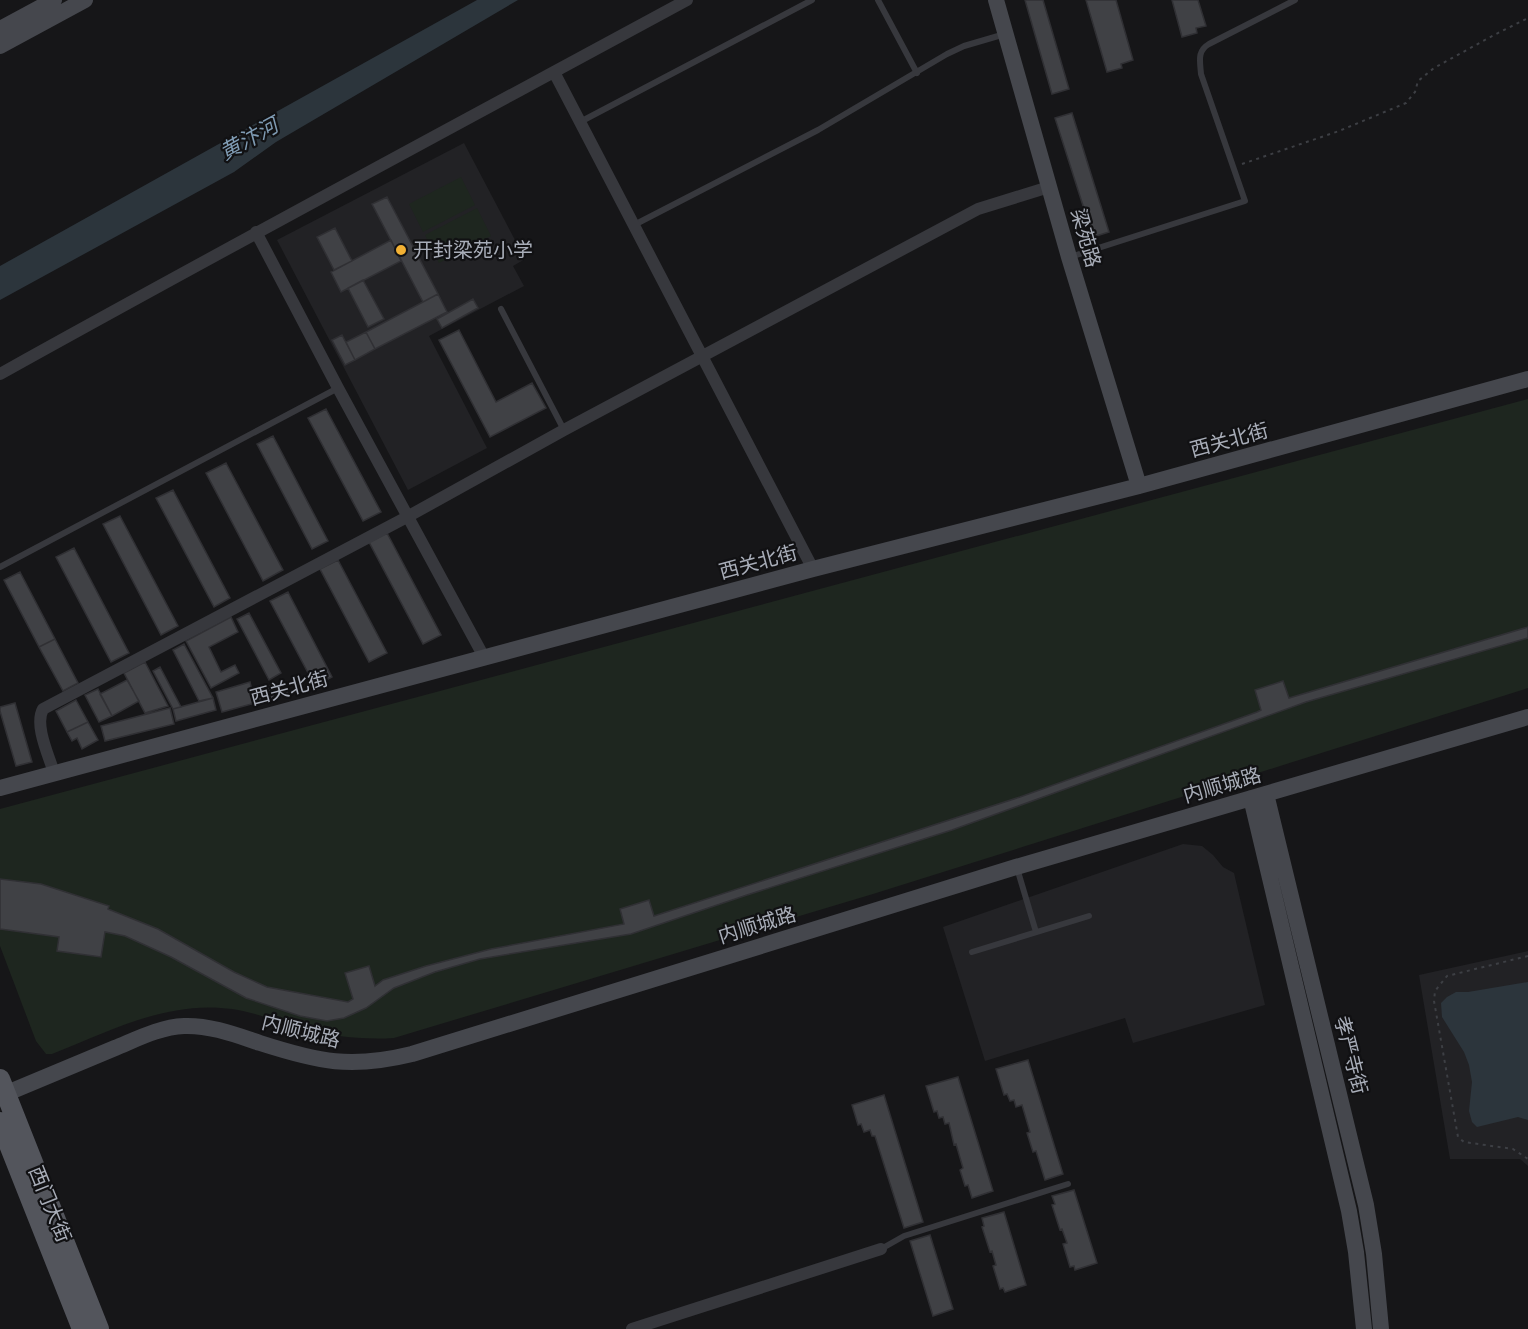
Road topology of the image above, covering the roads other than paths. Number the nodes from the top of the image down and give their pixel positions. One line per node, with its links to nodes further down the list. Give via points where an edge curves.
1 (54, 0): 8 (street)
2 (85, 0): 10 (street)
3 (687, 0): 11 (street)
4 (812, 0): 13 (lane)
5 (878, 0): 12 (lane)
6 (996, 0): 9 (street, 梁苑路)
7 (1294, 0): 17 (lane, via 1199,53 1201,74 1245,201)
8 (0, 29)
9 (1006, 34): 12 (lane, via 964,46); 14 (street, 梁苑路)
10 (0, 46)
11 (554, 72): 13 (street); 16 (street)
12 (917, 73): 15 (lane, via 818,130)
13 (580, 122): 15 (street)
14 (1049, 187): 17 (street, 梁苑路); 19 (street, via 978,209)
15 (634, 225): 19 (street)
16 (256, 232): 20 (street); 22 (street)
17 (1069, 257): 24 (street, 梁苑路)
18 (501, 309): 23 (lane)
19 (702, 356): 23 (street); 27 (street)
20 (0, 374)
21 (1528, 379): 24 (street, 西关北街)
22 (338, 388): 25 (street); 26 (lane)
23 (564, 430): 25 (street)
24 (1139, 486): 27 (street, 西关北街)
25 (407, 517): 28 (street); 30 (street, via 43,709 39,724)
26 (0, 567)
27 (813, 569): 28 (street, 西关北街)
28 (484, 657): 30 (street, 西关北街)
29 (1528, 717): 32 (street, 内顺城路)
30 (54, 772): 31 (street, 西关北街)
31 (0, 788)
32 (1258, 796): 33 (street, 内顺城路); 44 (street, 孝严寺街, via 1349,1211); 45 (street, 孝严寺街, via 1366,1204)
33 (1016, 867): 35 (lane); 37 (street, 内顺城路, via 383,1061 344,1063 298,1055 227,1032 185,1026 157,1031)
34 (1089, 916): 35 (lane)
35 (1036, 932): 36 (lane)
36 (972, 952)
37 (2, 1090): 42 (main road, 西门大街)
38 (0, 1122): 41 (main road, 西门大街)
39 (1068, 1184): 40 (lane, via 904,1236)
40 (881, 1249): 43 (street)
41 (82, 1329)
42 (99, 1329)
43 (632, 1329)
44 (1364, 1329)
45 (1381, 1329)

